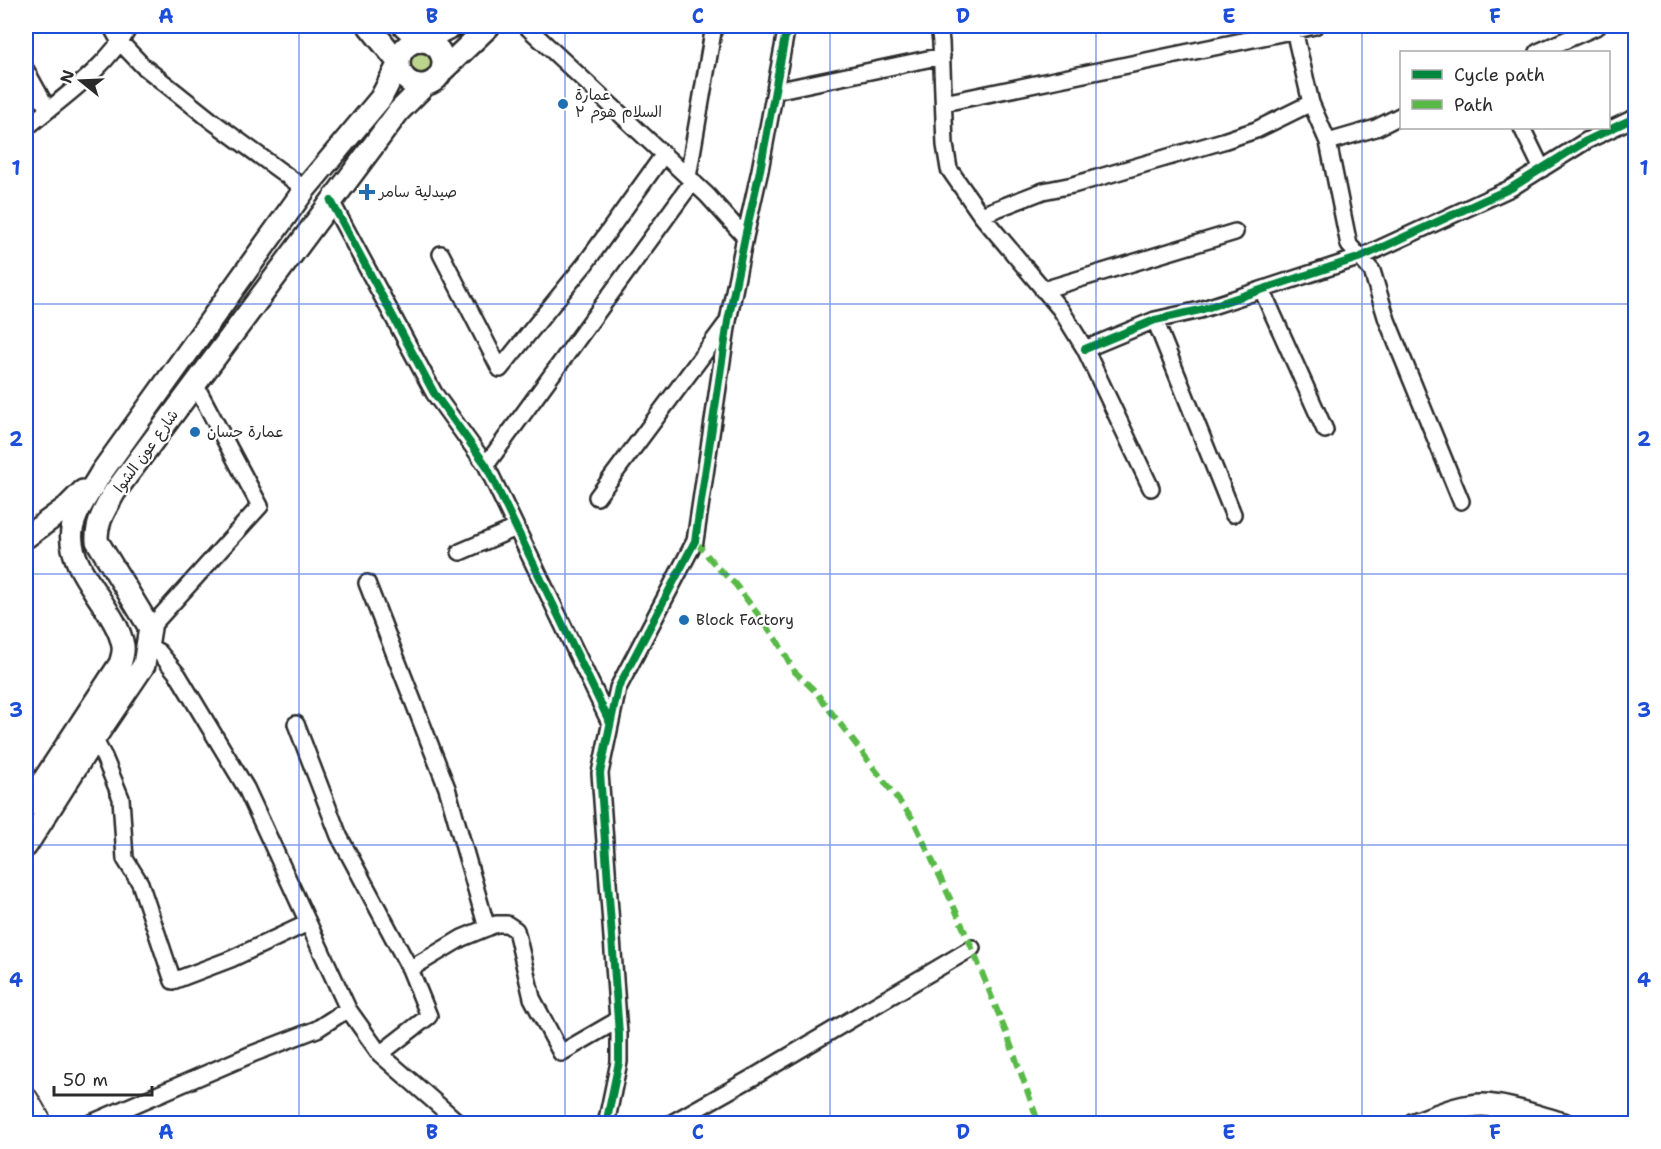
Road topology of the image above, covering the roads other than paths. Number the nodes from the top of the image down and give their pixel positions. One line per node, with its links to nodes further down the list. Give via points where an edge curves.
1 (111, 26): 15 (street)
2 (130, 26): 15 (street)
3 (369, 26): 16 (main road)
4 (405, 26): 12 (main road, via 416,30); 14 (main road)
5 (489, 26): 21 (main road)
6 (526, 26): 33 (street)
7 (714, 26): 35 (street)
8 (787, 26): 24 (street)
9 (939, 26): 18 (street)
10 (1315, 26): 13 (street)
11 (1598, 26): 17 (street)
12 (447, 28): 14 (main road)
13 (1294, 30): 25 (street); 26 (street)
14 (422, 40): 19 (main road, via 404,50); 21 (main road, via 440,50)
15 (120, 42): 27 (street, via 81,85); 36 (street, via 143,66 212,121)
16 (384, 43): 19 (main road); 23 (main road, via 388,65)
17 (1540, 51)
18 (942, 56): 24 (street); 25 (street)
19 (399, 63): 22 (main road, via 410,82); 23 (main road, شارع عون الشوا)
20 (26, 70): 27 (street)
21 (442, 71): 22 (main road)
22 (425, 85): 37 (main road, شارع عون الشوا, via 399,111)
23 (386, 89): 36 (main road, شارع عون الشوا)
24 (776, 92): 40 (street)
25 (944, 103): 38 (street, via 949,169)
26 (1311, 103): 32 (street); 38 (street, via 1256,130 1043,191)
27 (48, 110): 30 (street)
28 (1400, 116): 32 (street, via 1376,128)
29 (1635, 117): 34 (street)
30 (26, 128)
31 (1522, 129): 34 (street)
32 (1328, 142): 42 (street, via 1349,245)
33 (664, 154): 35 (street); 41 (street, via 585,264 500,369)
34 (1542, 169): 42 (street, via 1511,188)
35 (690, 179): 40 (street); 50 (street)
36 (305, 189): 51 (main road, شارع عون الشوا)
37 (331, 201): 48 (main road, شارع عون الشوا); 50 (street, via 434,393)
38 (981, 215): 43 (street)
39 (1235, 232): 43 (street)
40 (745, 237): 46 (street)
41 (441, 254)
42 (1361, 257): 44 (street); 54 (street, via 1372,271 1387,320)
43 (1043, 290): 47 (street, via 1061,310)
44 (1262, 290): 45 (street); 49 (street)
45 (1155, 320): 47 (street); 55 (street)
46 (728, 321): 53 (street); 62 (street, via 696,541 618,688)
47 (1085, 349): 52 (street)
48 (195, 384): 61 (main road, شارع عون الشوا, via 114,494 96,528 97,541); 61 (street, via 260,506)
49 (1324, 430)
50 (486, 465): 56 (street)
51 (101, 473): 57 (main road, شارع عون الشوا, via 67,507); 59 (main road, شارع عون الشوا, via 76,515 71,546)
52 (1151, 488)
53 (597, 497)
54 (1461, 501)
55 (1233, 514)
56 (516, 528): 58 (street); 62 (street)
57 (31, 533): 59 (main road, شارع عون الشوا, via 52,533)
58 (460, 552)
59 (74, 556): 64 (main road, شارع عون الشوا, via 124,648)
60 (367, 583): 68 (street, via 447,788)
61 (148, 638): 64 (main road, شارع عون الشوا, via 144,665); 67 (street, via 178,675 246,788)
62 (610, 723): 72 (street, via 600,773)
63 (296, 724): 70 (street, via 339,836)
64 (87, 732): 65 (main road, شارع عون الشوا); 66 (main road, شارع عون الشوا); 67 (street, via 104,757 121,798 125,860 140,883 173,981)
65 (26, 807)
66 (26, 846)
67 (308, 923): 71 (street)
68 (487, 928): 70 (street); 72 (street, via 507,924 516,930 532,998 561,1053)
69 (972, 948): 79 (street)
70 (410, 969): 73 (street, via 429,1016)
71 (348, 1009): 73 (street); 76 (street, via 317,1029)
72 (618, 1020): 78 (street, via 618,1062)
73 (380, 1054): 77 (street)
74 (26, 1100): 75 (main road)
75 (40, 1124)
76 (89, 1124)
77 (460, 1124)
78 (606, 1124)
79 (670, 1124)
80 (1414, 1124): 81 (main road, via 1481,1105)
81 (1564, 1124)

